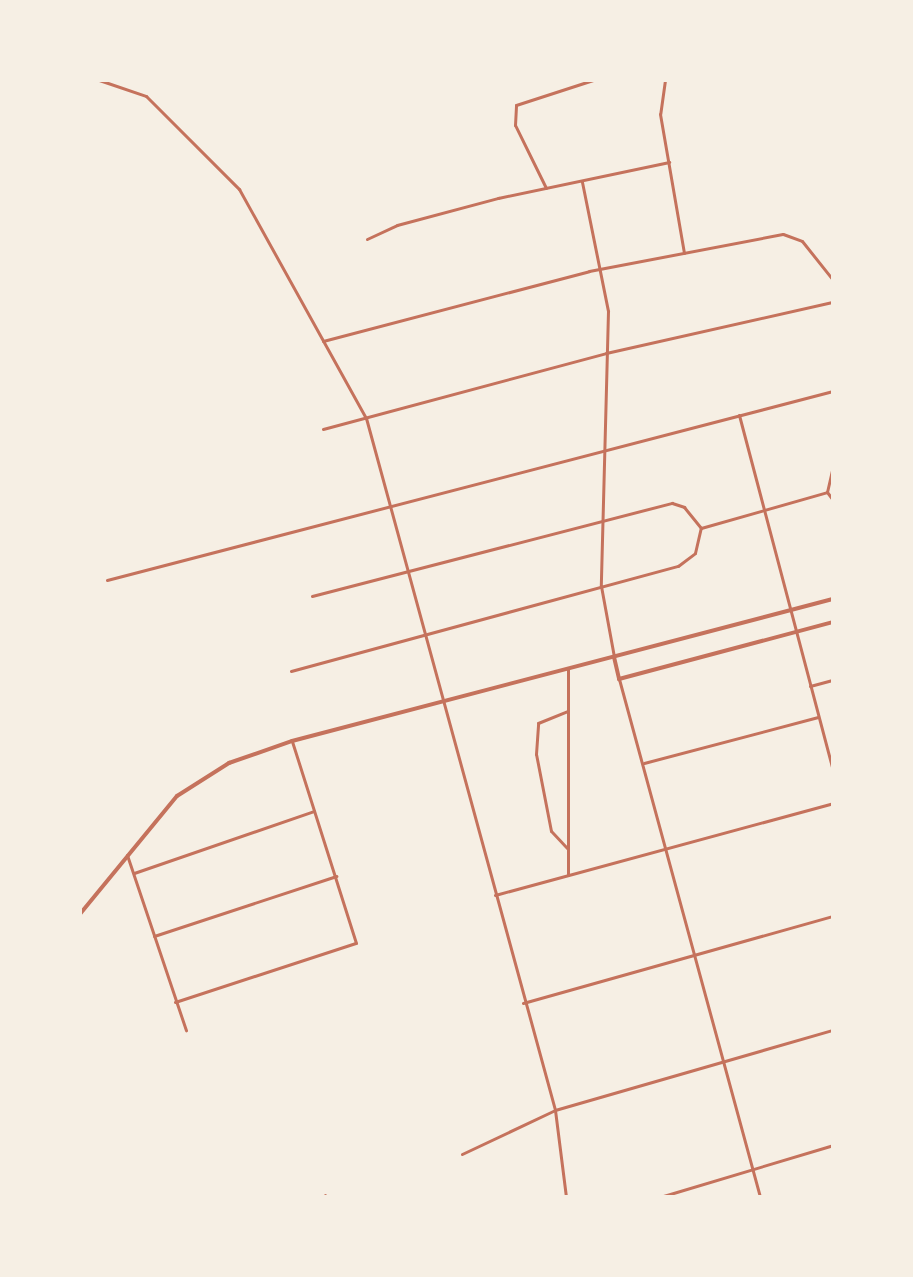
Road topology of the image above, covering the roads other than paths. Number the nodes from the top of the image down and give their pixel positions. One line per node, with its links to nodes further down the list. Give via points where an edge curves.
1 (99, 80): 12 (street, via 146,96 239,189)
2 (593, 80): 6 (street, via 516,105 515,125)
3 (665, 80): 4 (street, via 660,110)
4 (669, 162): 5 (street); 8 (street)
5 (582, 182): 6 (street); 9 (street, via 593,250)
6 (546, 188): 7 (street, via 397,225)
7 (367, 239)
8 (684, 253): 9 (street); 10 (street, via 783,234 802,241)
9 (602, 269): 12 (street); 13 (street)
10 (833, 280)
11 (831, 301): 13 (street)
12 (323, 341): 16 (street)
13 (606, 353): 16 (street); 18 (street)
14 (833, 391): 15 (street)
15 (739, 415): 18 (street); 23 (street)
16 (366, 418): 17 (street); 22 (street)
17 (323, 429)
18 (603, 449): 22 (street); 24 (street)
19 (833, 466): 20 (street)
20 (827, 492): 21 (street); 23 (street)
21 (833, 500)
22 (390, 506): 26 (street); 27 (street)
23 (765, 510): 25 (street); 31 (street)
24 (601, 520): 25 (street, via 672,503 684,507); 26 (street); 28 (street)
25 (701, 528): 28 (street, via 687,562)
26 (407, 571): 29 (street); 34 (street)
27 (107, 580)
28 (601, 586): 34 (street); 35 (street)
29 (312, 596)
30 (833, 599): 31 (street)
31 (790, 610): 33 (street); 35 (street)
32 (833, 622): 33 (street)
33 (796, 632): 38 (street); 40 (street)
34 (425, 635): 37 (street); 41 (street)
35 (614, 657): 36 (street); 38 (street)
36 (568, 669): 41 (street); 42 (street)
37 (291, 671)
38 (619, 679): 47 (street)
39 (833, 680): 40 (street)
40 (810, 686): 43 (street)
41 (443, 702): 44 (street); 57 (street)
42 (568, 710): 51 (street); 51 (street, via 538,723 536,754 551,831)
43 (818, 717): 46 (street); 47 (street)
44 (292, 741): 50 (street); 53 (street, via 216,769 177,796)
45 (833, 744): 46 (street)
46 (826, 746): 48 (street)
47 (643, 764): 52 (street)
48 (833, 771)
49 (833, 803): 52 (street)
50 (314, 811): 54 (street); 56 (street)
51 (567, 848): 55 (street)
52 (666, 849): 55 (street); 61 (street)
53 (127, 855): 54 (street); 58 (street)
54 (134, 873): 60 (street)
55 (568, 875): 57 (street)
56 (336, 876): 60 (street); 62 (street, via 356,943)
57 (495, 895): 63 (street)
58 (80, 914)
59 (833, 916): 61 (street)
60 (154, 936): 62 (street)
61 (695, 956): 63 (street); 66 (street)
62 (175, 1002): 64 (street)
63 (523, 1003): 67 (street)
64 (186, 1030)
65 (833, 1030): 66 (street)
66 (725, 1060): 67 (street); 70 (street)
67 (555, 1110): 69 (street); 71 (street)
68 (833, 1145): 70 (street)
69 (462, 1154)
70 (754, 1169): 72 (street); 73 (street)
71 (566, 1197)
72 (660, 1197)
73 (760, 1197)

